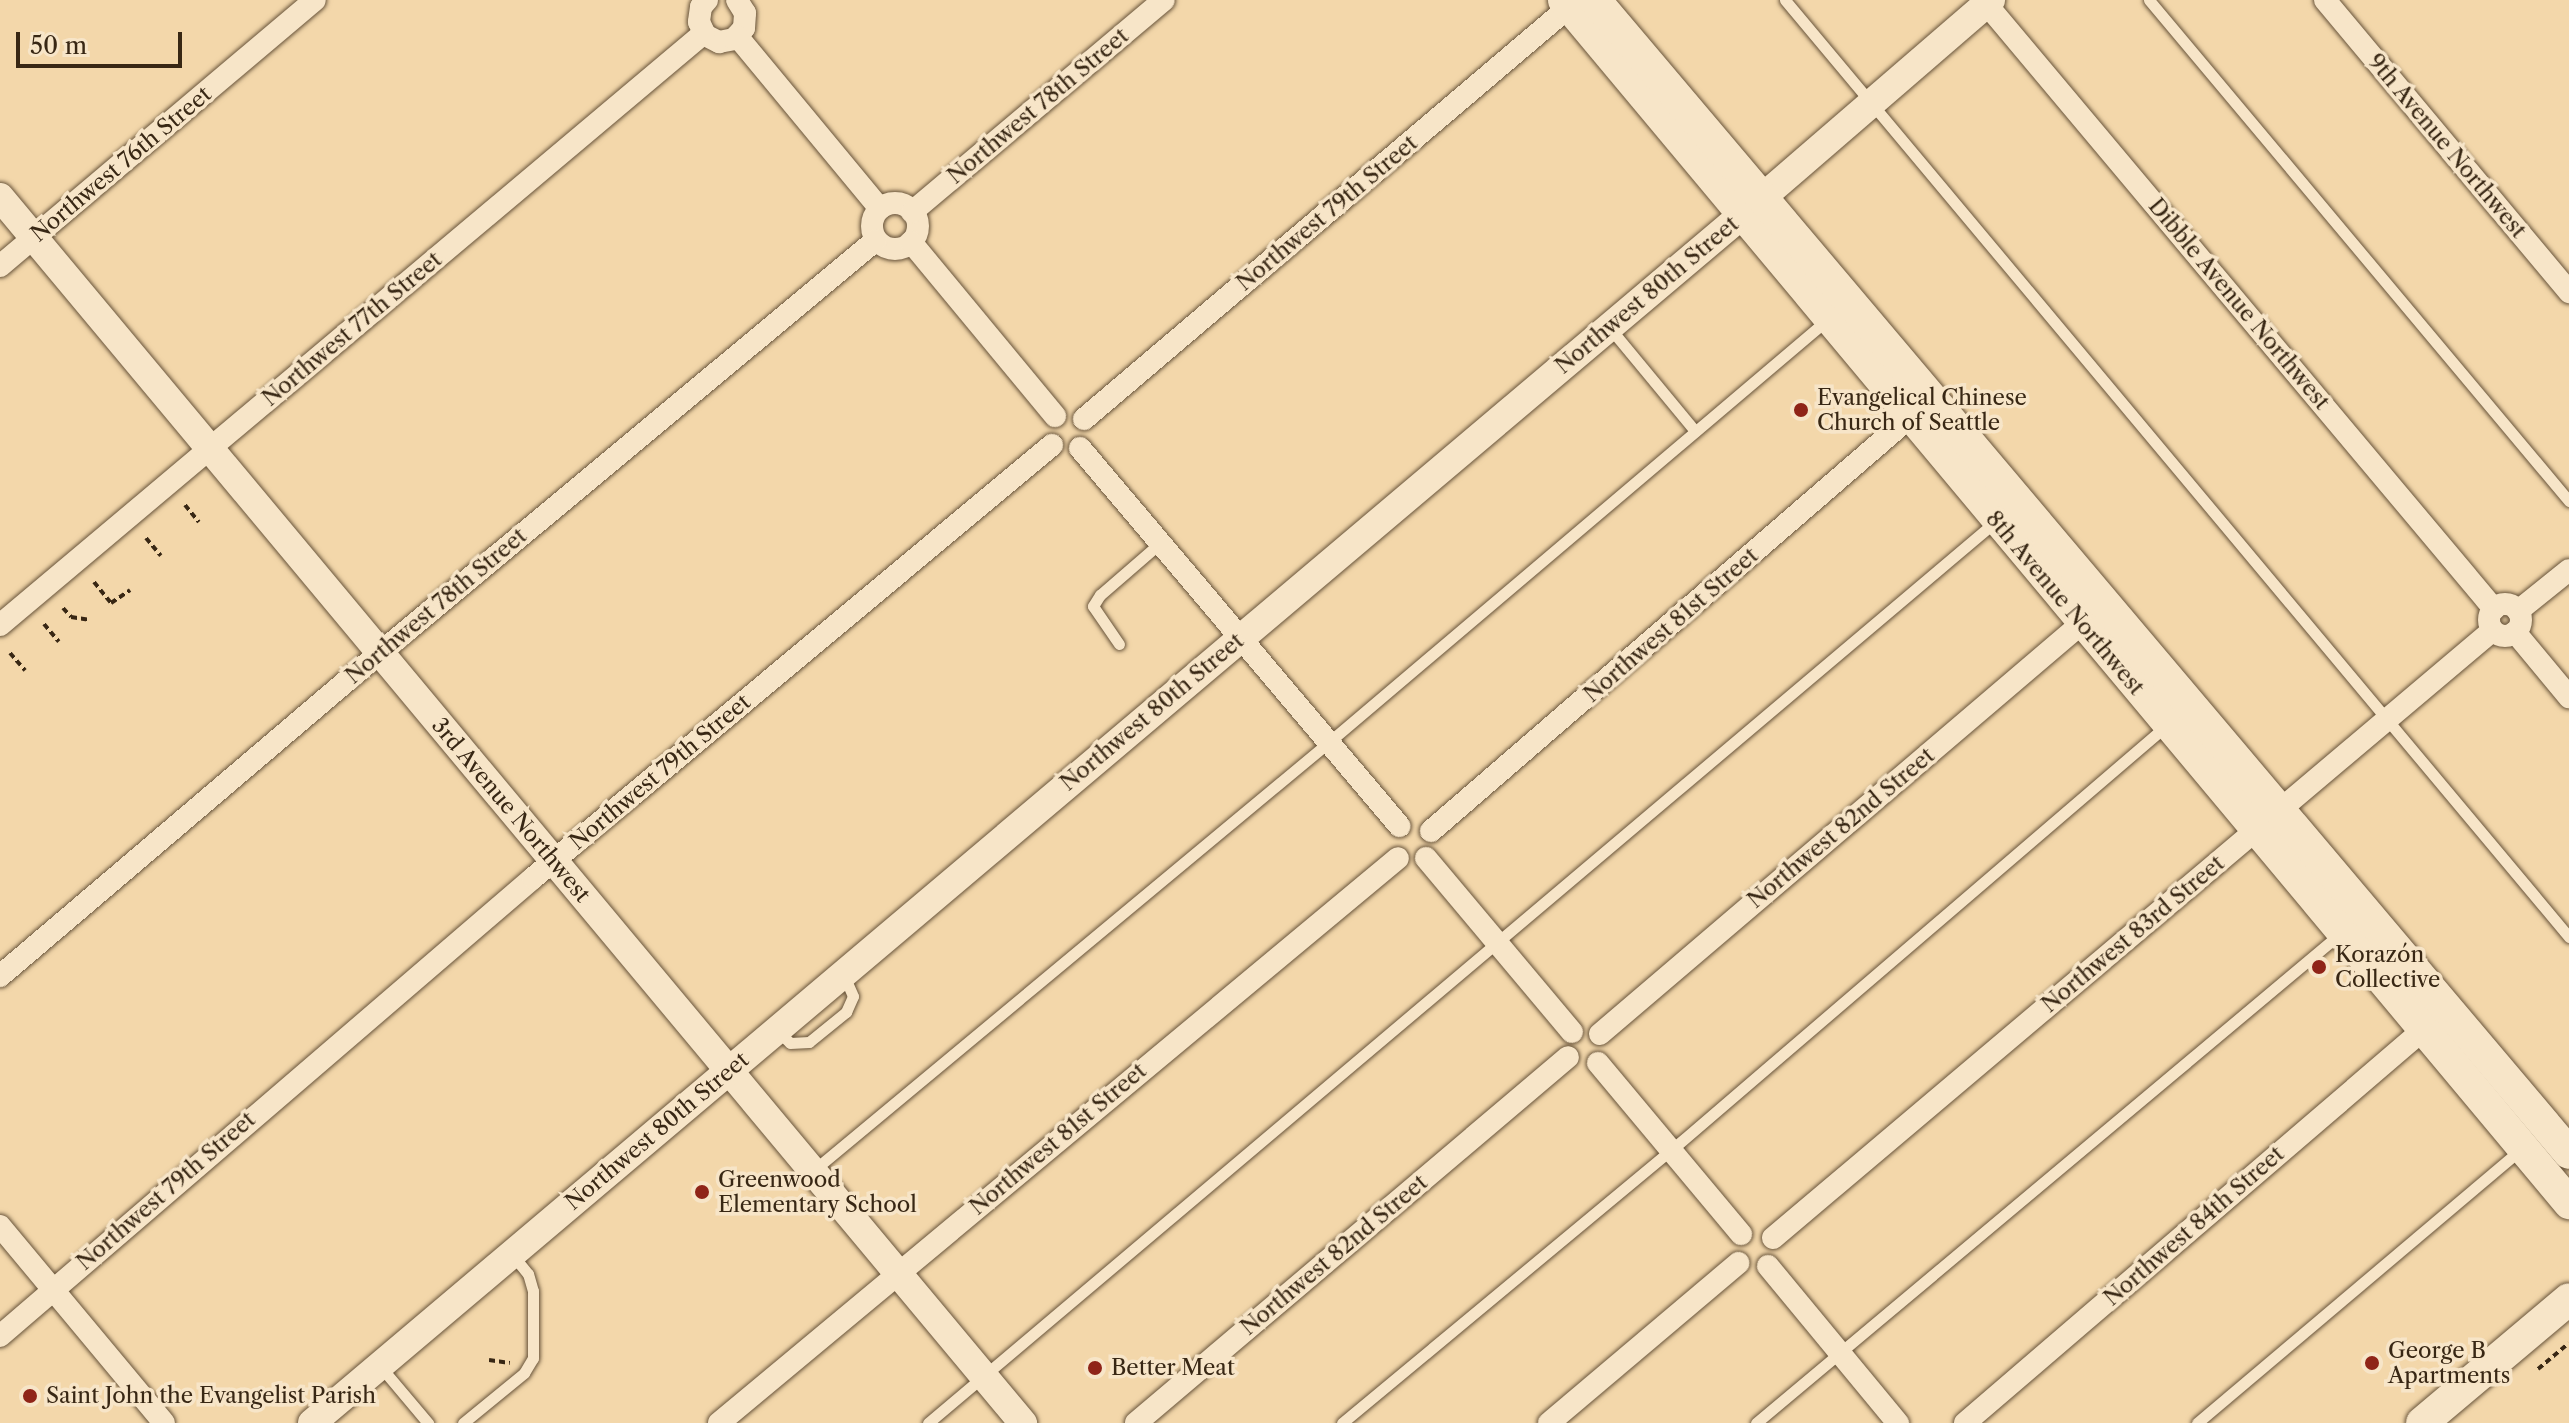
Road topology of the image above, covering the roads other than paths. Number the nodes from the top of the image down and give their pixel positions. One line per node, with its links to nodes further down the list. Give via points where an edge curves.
1 (315, 0): 17 (street, Northwest 76th Street)
2 (707, 0): 10 (street, via 699,15)
3 (1164, 0): 16 (street, Northwest 78th Street)
4 (1785, 0): 12 (lane)
5 (2149, 0): 31 (lane)
6 (2325, 0): 21 (street, 9th Avenue Northwest)
7 (741, 1): 11 (street, via 745,21)
8 (1987, 1): 12 (street, Northwest 80th Street); 35 (street, Dibble Avenue Northwest)
9 (1576, 2): 14 (main road, 8th Avenue Northwest); 26 (street, Northwest 79th Street)
10 (704, 33): 11 (street, via 719,42); 29 (street, Northwest 77th Street)
11 (737, 36): 15 (street)
12 (1870, 102): 14 (street, Northwest 80th Street); 42 (lane)
13 (0, 197): 17 (street, 3rd Avenue Northwest)
14 (1752, 206): 22 (main road, 8th Avenue Northwest); 23 (street, Northwest 80th Street); 45 (main road, 8th Avenue Northwest)
15 (880, 209): 16 (street, via 894,204); 18 (street, via 872,226)
16 (912, 212): 19 (street, via 917,228)
17 (34, 237): 20 (street, Northwest 76th Street); 29 (street, 3rd Avenue Northwest)
18 (876, 240): 19 (street, via 889,249); 40 (street, Northwest 78th Street)
19 (911, 242): 24 (street)
20 (0, 266)
21 (2569, 292)
22 (1827, 319): 25 (main road, 8th Avenue Northwest); 27 (lane)
23 (1609, 327): 27 (lane); 38 (street, Northwest 80th Street)
24 (1055, 416): 26 (street, via 1069,411); 28 (street, via 1047,431)
25 (1910, 417): 32 (main road, 8th Avenue Northwest); 48 (street, Northwest 81st Street)
26 (1084, 419): 30 (street, via 1089,434)
27 (1695, 431): 44 (lane)
28 (1052, 445): 30 (street, via 1063,452); 51 (street, Northwest 79th Street)
29 (210, 448): 37 (street, Northwest 77th Street); 40 (street, 3rd Avenue Northwest)
30 (1080, 448): 33 (street)
31 (2569, 501)
32 (1996, 521): 36 (main road, 8th Avenue Northwest); 54 (lane)
33 (1160, 543): 38 (street); 39 (lane, via 1093,606)
34 (2569, 570): 35 (street, Northwest 83rd Street)
35 (2505, 620): 41 (street, Dibble Avenue Northwest); 42 (street, Northwest 83rd Street)
36 (2082, 623): 43 (main road, 8th Avenue Northwest); 58 (street, Northwest 82nd Street)
37 (0, 625)
38 (1240, 637): 44 (street); 61 (street, Northwest 80th Street)
39 (1119, 644)
40 (380, 653): 51 (street, 3rd Avenue Northwest); 55 (street, Northwest 78th Street)
41 (2569, 697)
42 (2387, 721): 45 (street, Northwest 83rd Street); 53 (lane)
43 (2168, 725): 47 (main road, 8th Avenue Northwest); 63 (lane)
44 (1329, 742): 46 (street); 65 (lane)
45 (2280, 809): 47 (street, Northwest 83rd Street); 64 (main road, 8th Avenue Northwest)
46 (1399, 826): 48 (street, via 1415,821); 49 (street, via 1391,840)
47 (2256, 830): 52 (main road, 8th Avenue Northwest); 69 (street, Northwest 83rd Street)
48 (1431, 831): 50 (street, via 1433,847)
49 (1398, 858): 50 (street, via 1413,863); 73 (street, Northwest 81st Street)
50 (1426, 858): 54 (street)
51 (553, 861): 61 (street, 3rd Avenue Northwest); 74 (street, Northwest 79th Street)
52 (2342, 932): 56 (main road, 8th Avenue Northwest); 77 (lane)
53 (2569, 937)
54 (1497, 942): 57 (street); 79 (lane)
55 (0, 976)
56 (2423, 1030): 62 (main road, 8th Avenue Northwest); 92 (street, Northwest 84th Street)
57 (1572, 1032): 58 (street, via 1586,1027); 59 (street, via 1566,1044)
58 (1600, 1034): 60 (street, via 1606,1048)
59 (1568, 1057): 60 (street, via 1583,1067); 87 (street, Northwest 82nd Street)
60 (1598, 1063): 63 (street)
61 (729, 1071): 65 (street, 3rd Avenue Northwest); 70 (street, Northwest 80th Street)
62 (2522, 1148): 66 (main road, 8th Avenue Northwest); 93 (lane)
63 (1670, 1151): 68 (street); 88 (lane)
64 (2569, 1153)
65 (812, 1171): 73 (street, 3rd Avenue Northwest)
66 (2569, 1203)
67 (0, 1226): 74 (street)
68 (1741, 1234): 69 (street, via 1758,1229); 71 (street, via 1734,1247)
69 (1773, 1238): 72 (street, via 1776,1252)
70 (512, 1254): 78 (street, Northwest 80th Street); 83 (lane, via 528,1274 533,1291 533,1358 524,1373)
71 (1738, 1263): 72 (street, via 1752,1270); 89 (street)
72 (1768, 1266): 77 (street)
73 (897, 1272): 79 (street, 3rd Avenue Northwest); 84 (street, Northwest 81st Street)
74 (54, 1291): 76 (street, Northwest 79th Street); 80 (street)
75 (2569, 1299): 94 (main road)
76 (0, 1336)
77 (1838, 1354): 90 (lane); 91 (street)
78 (380, 1366): 81 (street, Northwest 80th Street); 82 (lane)
79 (984, 1376): 85 (lane); 86 (street, 3rd Avenue Northwest)
80 (164, 1423)
81 (312, 1423)
82 (428, 1423)
83 (463, 1423)
84 (719, 1423)
85 (928, 1423)
86 (1023, 1423)
87 (1136, 1423)
88 (1342, 1423)
89 (1549, 1423)
90 (1756, 1423)
91 (1898, 1423)
92 (1965, 1423)
93 (2197, 1423)
94 (2422, 1423)

